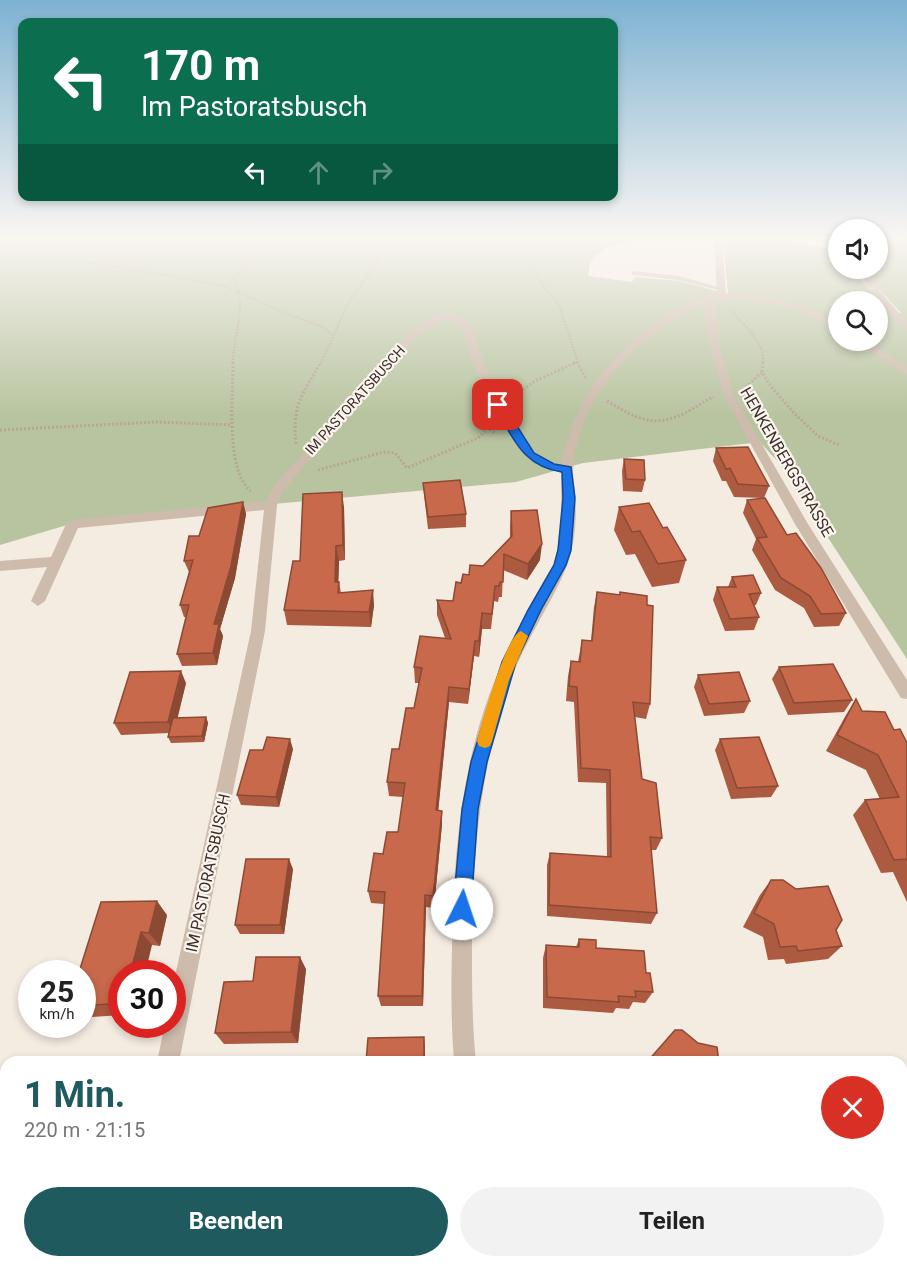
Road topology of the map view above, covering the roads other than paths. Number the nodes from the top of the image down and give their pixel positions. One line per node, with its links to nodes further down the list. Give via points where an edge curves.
1 (720, 297): 4 (street)
2 (736, 297): 5 (street, via 795,306)
3 (881, 297): 6 (lane)
4 (707, 301): 9 (street, via 689,306 630,345 611,365 583,413); 14 (street, HENKENBERGSTRASSE, via 729,396 802,524)
5 (828, 322)
6 (907, 327)
7 (876, 351): 8 (street)
8 (907, 372)
9 (567, 470): 10 (street, IM PASTORATSBUSCH, via 530,456 498,405 465,324 455,317 443,316 432,319 414,334 306,455 277,490); 16 (street, via 569,498 560,565 502,680 470,809 462,909)
10 (272, 505): 11 (street, via 73,524); 15 (street, IM PASTORATSBUSCH, via 258,631)
11 (55, 561): 12 (street); 13 (street)
12 (0, 566)
13 (38, 601)
14 (907, 693)
15 (169, 1056)
16 (464, 1056)

